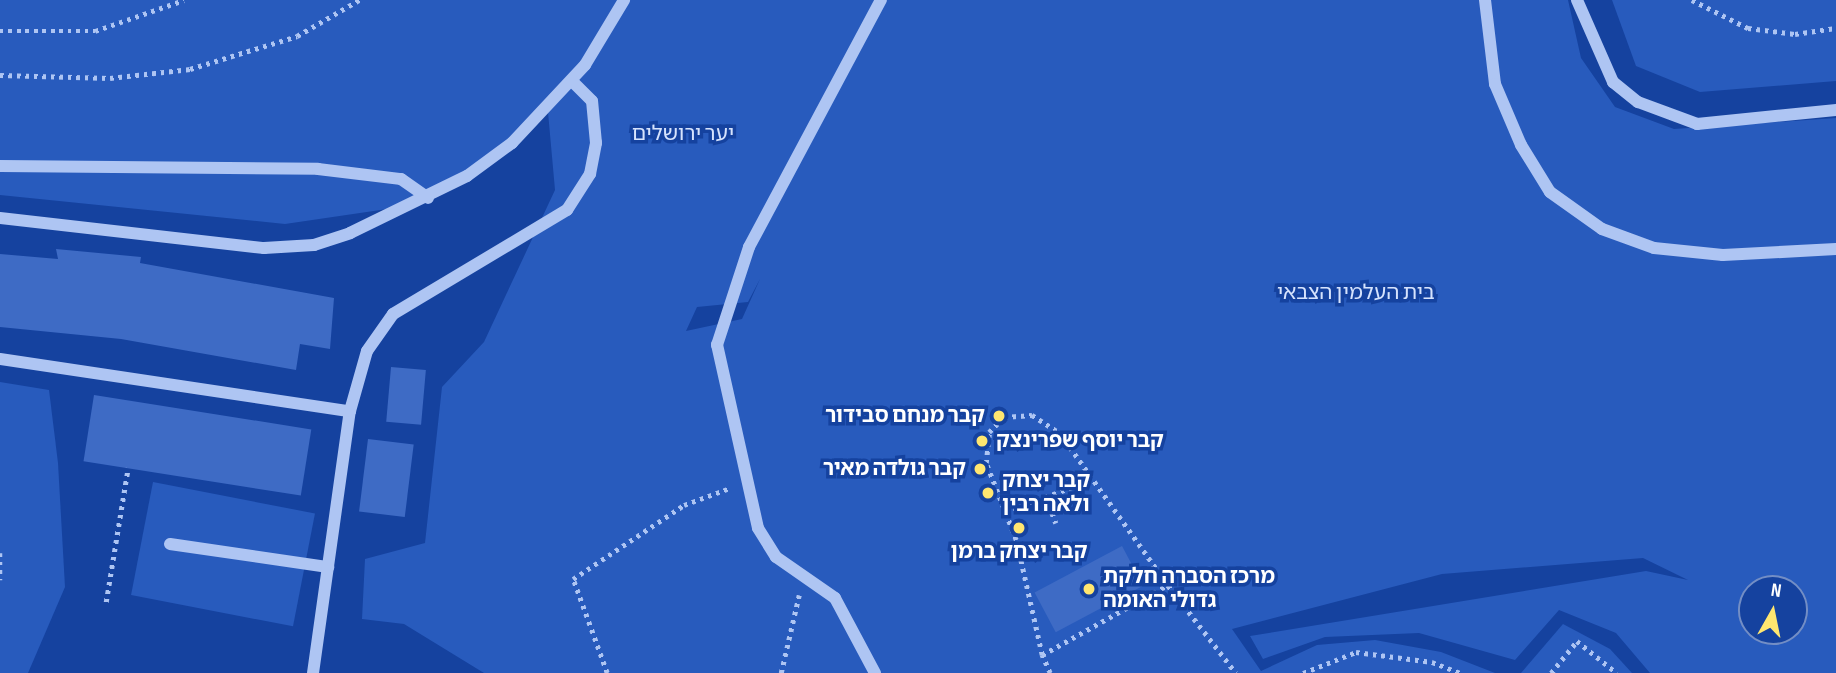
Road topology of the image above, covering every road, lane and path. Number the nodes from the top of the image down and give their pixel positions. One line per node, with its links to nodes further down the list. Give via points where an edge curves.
1 (184, 0): 9 (path, via 95,31)
2 (359, 0): 10 (path, via 297,36 190,69 110,78)
3 (624, 0): 11 (street)
4 (881, 0): 20 (street, via 749,247 717,345)
5 (1485, 0): 16 (street, via 1495,84 1521,145 1550,192 1602,229 1654,248 1723,255)
6 (1577, 0): 12 (street, via 1613,82 1638,103 1696,124)
7 (1692, 0): 8 (path, via 1748,28 1795,34)
8 (1836, 28)
9 (0, 31)
10 (0, 75)
11 (572, 82): 14 (street, via 512,143); 18 (street, via 592,101 590,174 566,210 393,314 367,351)
12 (1836, 110)
13 (0, 166): 14 (street, via 345,171 401,179)
14 (428, 198): 15 (street, via 350,233 290,247)
15 (0, 218)
16 (1836, 249)
17 (0, 359): 18 (street)
18 (350, 411): 27 (street)
19 (128, 468): 31 (path)
20 (744, 484): 28 (street, via 776,557); 34 (path, via 684,505 573,579)
21 (1076, 486): 22 (path)
22 (1046, 496): 23 (path); 24 (path)
23 (1005, 512): 30 (path, via 986,463 989,432 1004,417 1032,415 1060,433); 32 (path)
24 (1056, 523)
25 (170, 544): 27 (street)
26 (0, 553): 29 (path)
27 (328, 567): 33 (street)
28 (804, 576): 35 (path); 36 (street, via 835,598)
29 (0, 580)
30 (1173, 592): 32 (path, via 1168,585); 38 (path)
31 (106, 602)
32 (1042, 654): 37 (path)
33 (313, 673)
34 (607, 673)
35 (781, 673)
36 (875, 673)
37 (1050, 673)
38 (1237, 673)
39 (1303, 673): 40 (path, via 1356,652 1432,662)
40 (1460, 673)
41 (1551, 673): 42 (path, via 1577,641)
42 (1617, 673)

